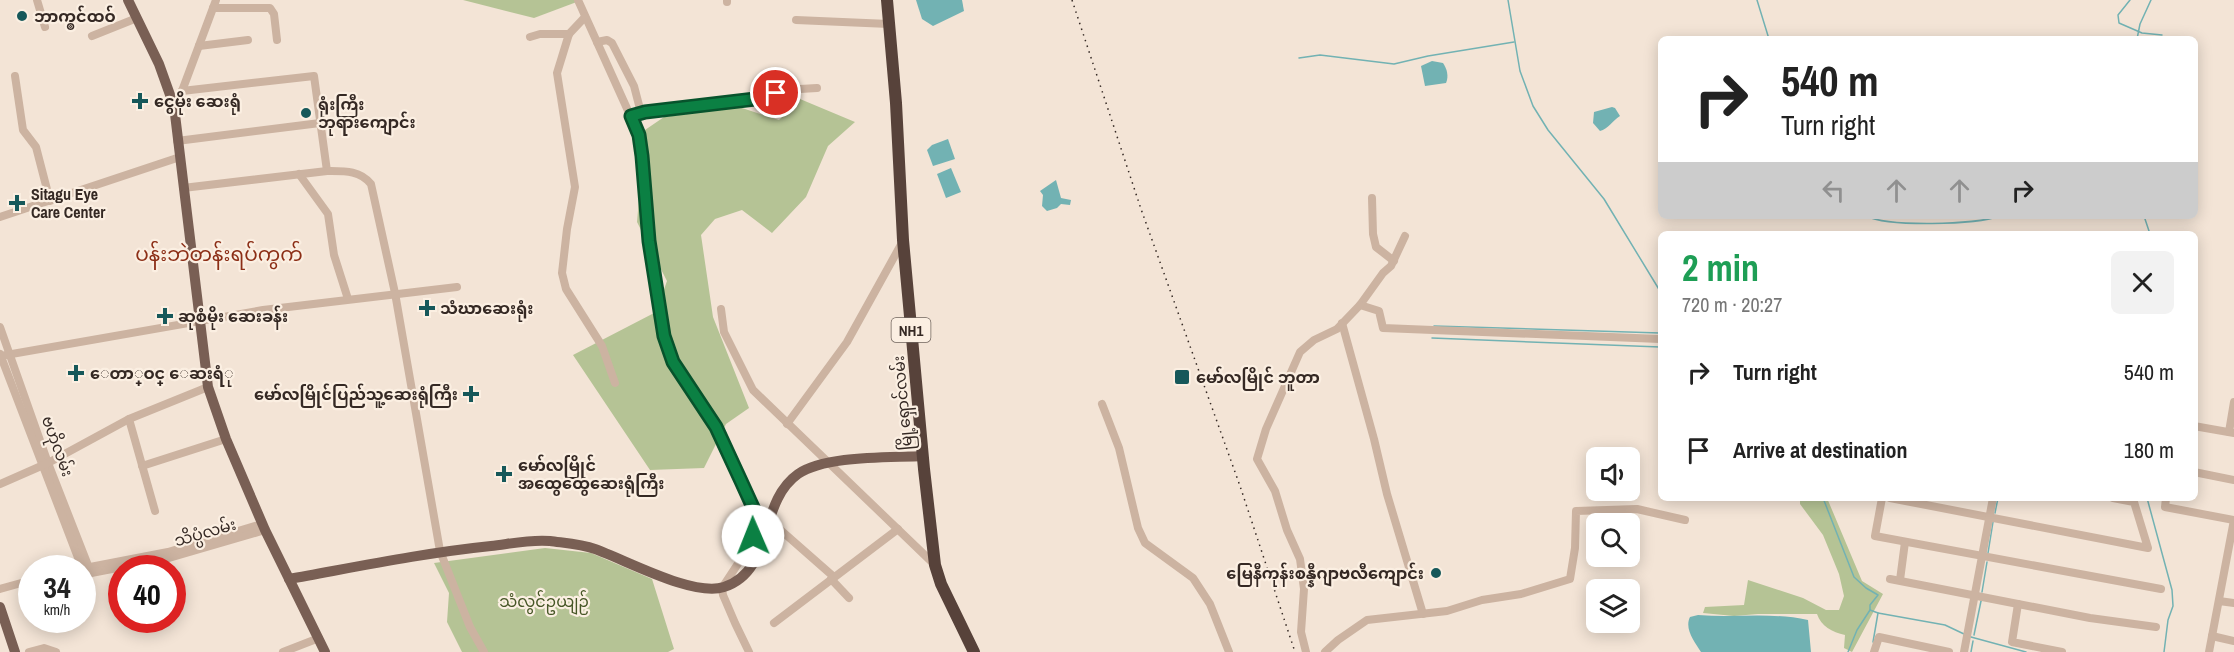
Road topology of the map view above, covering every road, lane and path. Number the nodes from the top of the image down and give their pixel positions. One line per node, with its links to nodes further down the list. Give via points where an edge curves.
1 (37, 0): 10 (street)
2 (128, 0): 7 (main road)
3 (578, 0): 6 (street)
4 (887, 0): 9 (highway, မြို့ရှောင်လမ်း / NH1)
5 (214, 4): 15 (street, via 270,8); 17 (street)
6 (585, 17): 11 (street); 16 (street)
7 (137, 18): 12 (street); 21 (main road)
8 (796, 20): 9 (street)
9 (889, 24): 34 (highway, မြို့ရှောင်လမ်း / NH1)
10 (45, 27)
11 (569, 34): 13 (street); 46 (street, via 557,73 574,187 562,273 566,289 602,346)
12 (92, 36)
13 (530, 37)
14 (248, 40): 17 (street)
15 (277, 40)
16 (597, 42): 22 (street, via 612,43 634,86 640,109); 23 (street)
17 (200, 46): 20 (street)
18 (15, 76): 31 (street, via 23,130 36,147)
19 (817, 88): 22 (street)
20 (182, 91): 21 (street); 24 (street, via 314,76)
21 (174, 106): 25 (main road)
22 (645, 112): 23 (street)
23 (631, 116): 87 (street, via 639,135 649,241 664,336 681,377 716,427 756,514 747,550)
24 (320, 123): 25 (street); 27 (street)
25 (177, 141): 26 (main road)
26 (180, 157): 29 (main road); 31 (street)
27 (327, 171): 28 (street); 37 (street, via 351,171 371,184)
28 (299, 174): 29 (street); 38 (street, via 328,214 334,255)
29 (183, 188): 41 (main road)
30 (1372, 198): 35 (street, via 1376,247)
31 (50, 201): 32 (street)
32 (0, 217)
33 (1405, 236): 35 (street)
34 (903, 240): 51 (street, via 847,342); 55 (highway, မြို့ရှောင်လမ်း / NH1)
35 (1394, 261): 39 (street)
36 (457, 287): 37 (street)
37 (395, 293): 38 (street); 75 (street)
38 (348, 299): 41 (street)
39 (1360, 305): 42 (street); 44 (street, via 1378,311 1383,328)
40 (721, 309): 51 (street, via 724,332 753,390)
41 (199, 322): 45 (street); 47 (main road)
42 (1342, 323): 96 (street); 111 (street, via 1300,352 1257,459 1275,492 1300,559 1304,589 1301,632)
43 (0, 327): 45 (street, ဗဟိုလမ်း)
44 (1658, 339)
45 (2, 355): 57 (street, ဗဟိုလမ်း)
46 (615, 383)
47 (208, 387): 50 (street); 54 (main road)
48 (2234, 402): 53 (street)
49 (1102, 404): 110 (street, via 1119,448 1145,543 1193,578 1210,604)
50 (129, 419): 57 (street); 58 (street)
51 (787, 424): 56 (street)
52 (2198, 427): 53 (street)
53 (2232, 433)
54 (226, 439): 58 (street); 72 (main road)
55 (923, 456): 56 (main road); 79 (highway, မြို့ရှောင်လမ်း / NH1)
56 (828, 462): 69 (main road, via 800,473 783,487); 73 (street)
57 (45, 464): 61 (street); 76 (street, ဗဟိုလမ်း)
58 (142, 466): 67 (street)
59 (2198, 473): 60 (street)
60 (2234, 480)
61 (0, 484)
62 (1881, 501): 74 (street, via 1875,536)
63 (1906, 501): 68 (street)
64 (1992, 501): 68 (street)
65 (2129, 501): 68 (street, via 2134,502 2148,548)
66 (2166, 501): 71 (street, via 2165,507)
67 (155, 511)
68 (1989, 517): 77 (street)
69 (768, 519): 81 (street); 87 (main road, via 752,568)
70 (1685, 520): 96 (street, via 1637,509 1576,511 1570,579 1521,594)
71 (2234, 520): 78 (street)
72 (263, 527): 80 (street, သိပ္ပံလမ်း); 82 (main road)
73 (898, 529): 79 (street); 81 (street)
74 (1905, 542): 77 (street); 84 (street)
75 (440, 551): 82 (main road); 87 (main road, via 546,540 592,548 688,587); 107 (street)
76 (78, 555)
77 (1981, 556): 88 (street); 90 (street)
78 (2231, 562): 92 (street)
79 (935, 565): 109 (highway, မြို့ရှောင်လမ်း / NH1)
80 (96, 568)
81 (832, 578): 91 (street); 97 (street)
82 (289, 579): 100 (main road)
83 (1890, 579): 84 (street)
84 (1900, 580): 90 (street)
85 (18, 584): 89 (street)
86 (18, 588): 89 (street)
87 (722, 588): 108 (street)
88 (2161, 589)
89 (0, 591)
90 (1974, 596): 94 (street); 115 (street)
91 (849, 597)
92 (2219, 601): 93 (street); 99 (street)
93 (2234, 603)
94 (2018, 604): 98 (street); 116 (street, via 2012,642)
95 (0, 607): 102 (main road)
96 (1423, 614): 112 (street, via 1367,620)
97 (774, 623)
98 (2156, 627)
99 (2212, 636): 101 (street); 117 (street)
100 (319, 638): 105 (street); 106 (main road)
101 (2234, 641)
102 (15, 652)
103 (29, 652): 104 (street, via 44,648)
104 (56, 652)
105 (283, 652)
106 (325, 652)
107 (484, 652)
108 (749, 652)
109 (974, 652)
110 (1229, 652)
111 (1306, 652)
112 (1325, 652)
113 (1874, 652): 114 (street, via 1879,637)
114 (1949, 652)
115 (1964, 652)
116 (2062, 652)
117 (2209, 652)

